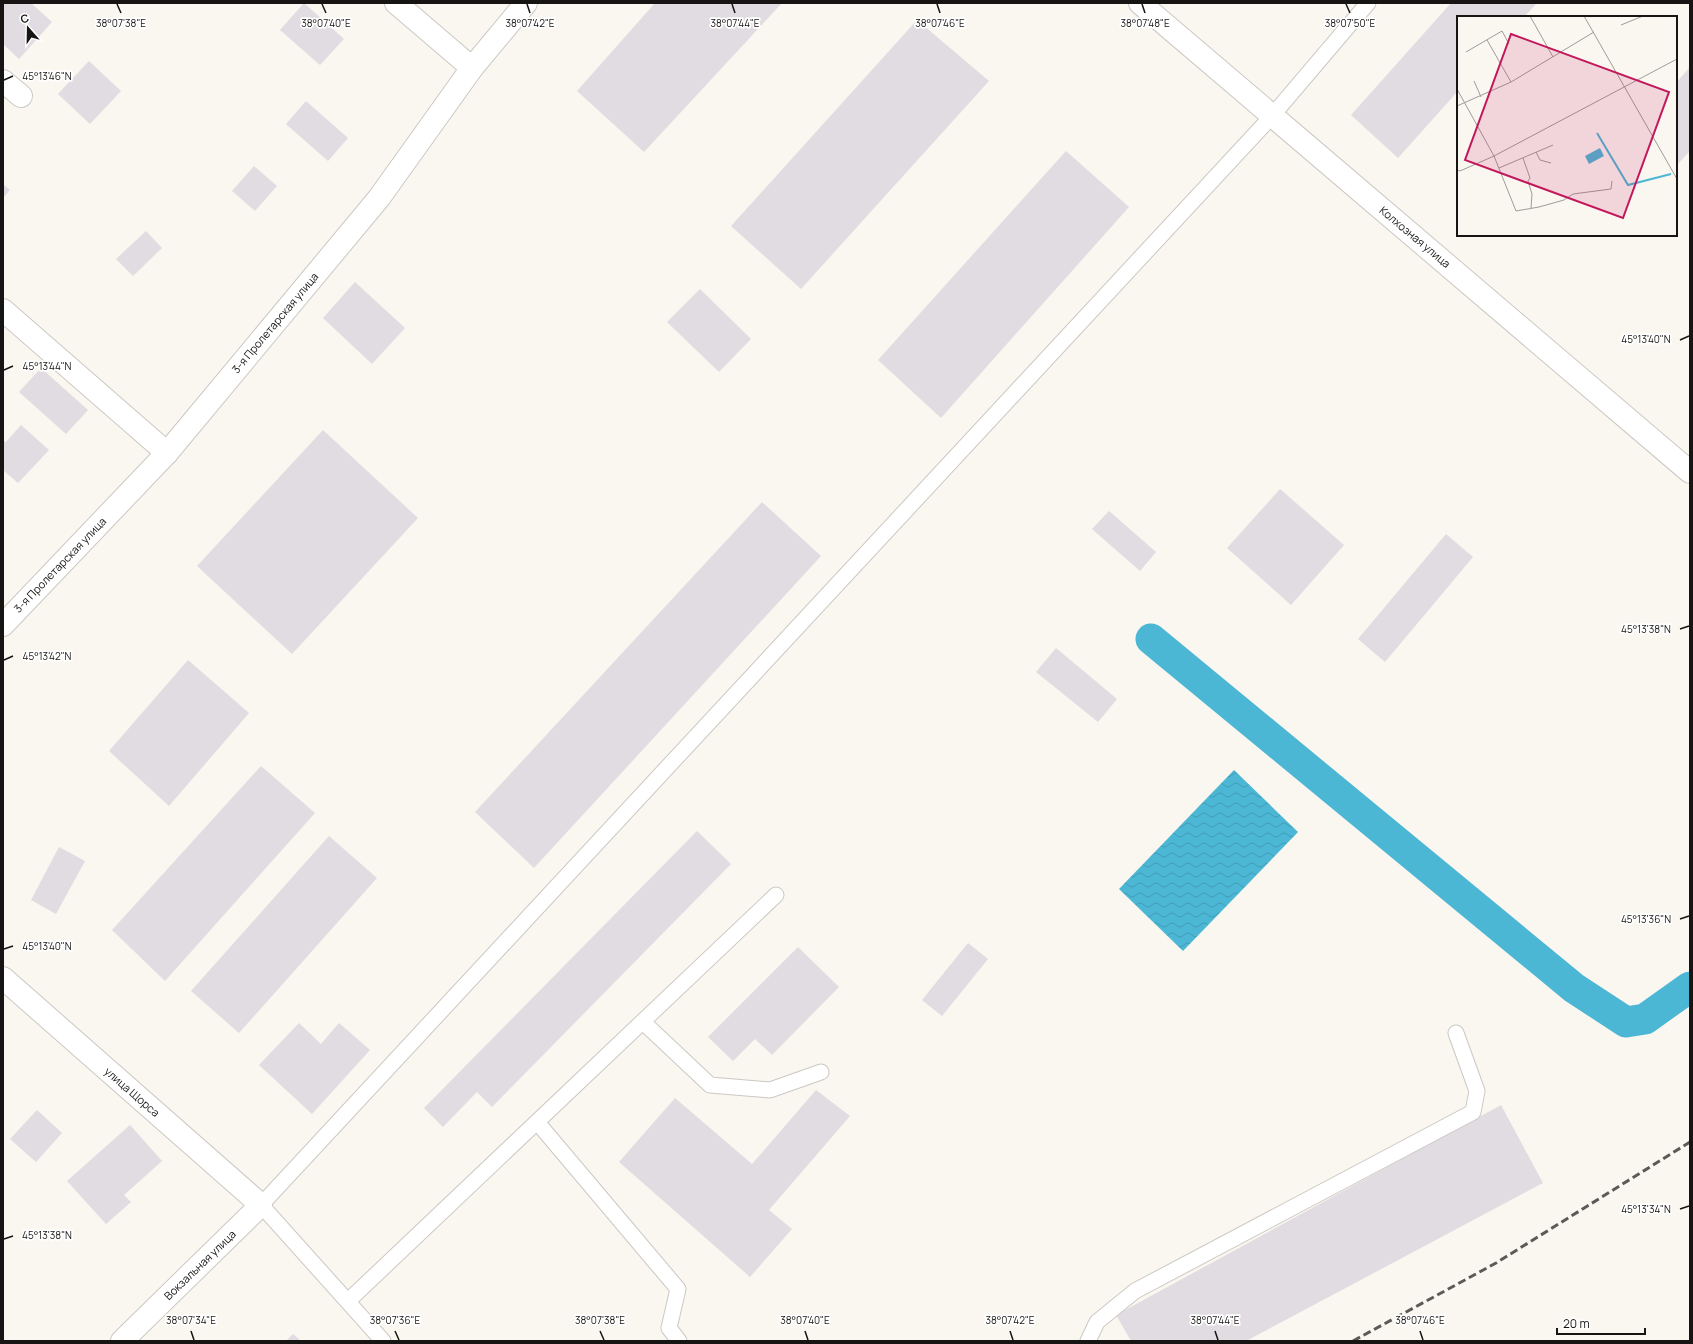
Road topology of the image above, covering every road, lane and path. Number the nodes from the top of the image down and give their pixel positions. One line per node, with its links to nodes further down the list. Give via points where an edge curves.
1 (396, 3): 5 (street)
2 (526, 3): 5 (street, 3-я Пролетарская улица)
3 (1140, 3): 8 (street, Колхозная улица)
4 (1368, 3): 8 (lane)
5 (472, 68): 10 (street, 3-я Пролетарская улица, via 379,198)
6 (3, 81): 7 (street)
7 (21, 96)
8 (1272, 116): 11 (street, Колхозная улица); 19 (lane)
9 (3, 310): 10 (street)
10 (167, 453): 12 (street, 3-я Пролетарская улица)
11 (1690, 472)
12 (3, 625)
13 (776, 895): 15 (lane)
14 (3, 978): 19 (street, улица Щорса)
15 (643, 1022): 17 (lane, via 710,1085 770,1090); 18 (lane)
16 (1456, 1033): 24 (lane, via 1477,1091 1473,1112 1135,1291 1097,1322)
17 (821, 1072)
18 (537, 1122): 20 (lane); 23 (lane, via 678,1289 669,1328)
19 (261, 1205): 20 (lane); 21 (street, Вокзальная улица)
20 (348, 1301): 22 (lane)
21 (122, 1341)
22 (384, 1341)
23 (679, 1341)
24 (1088, 1341)

